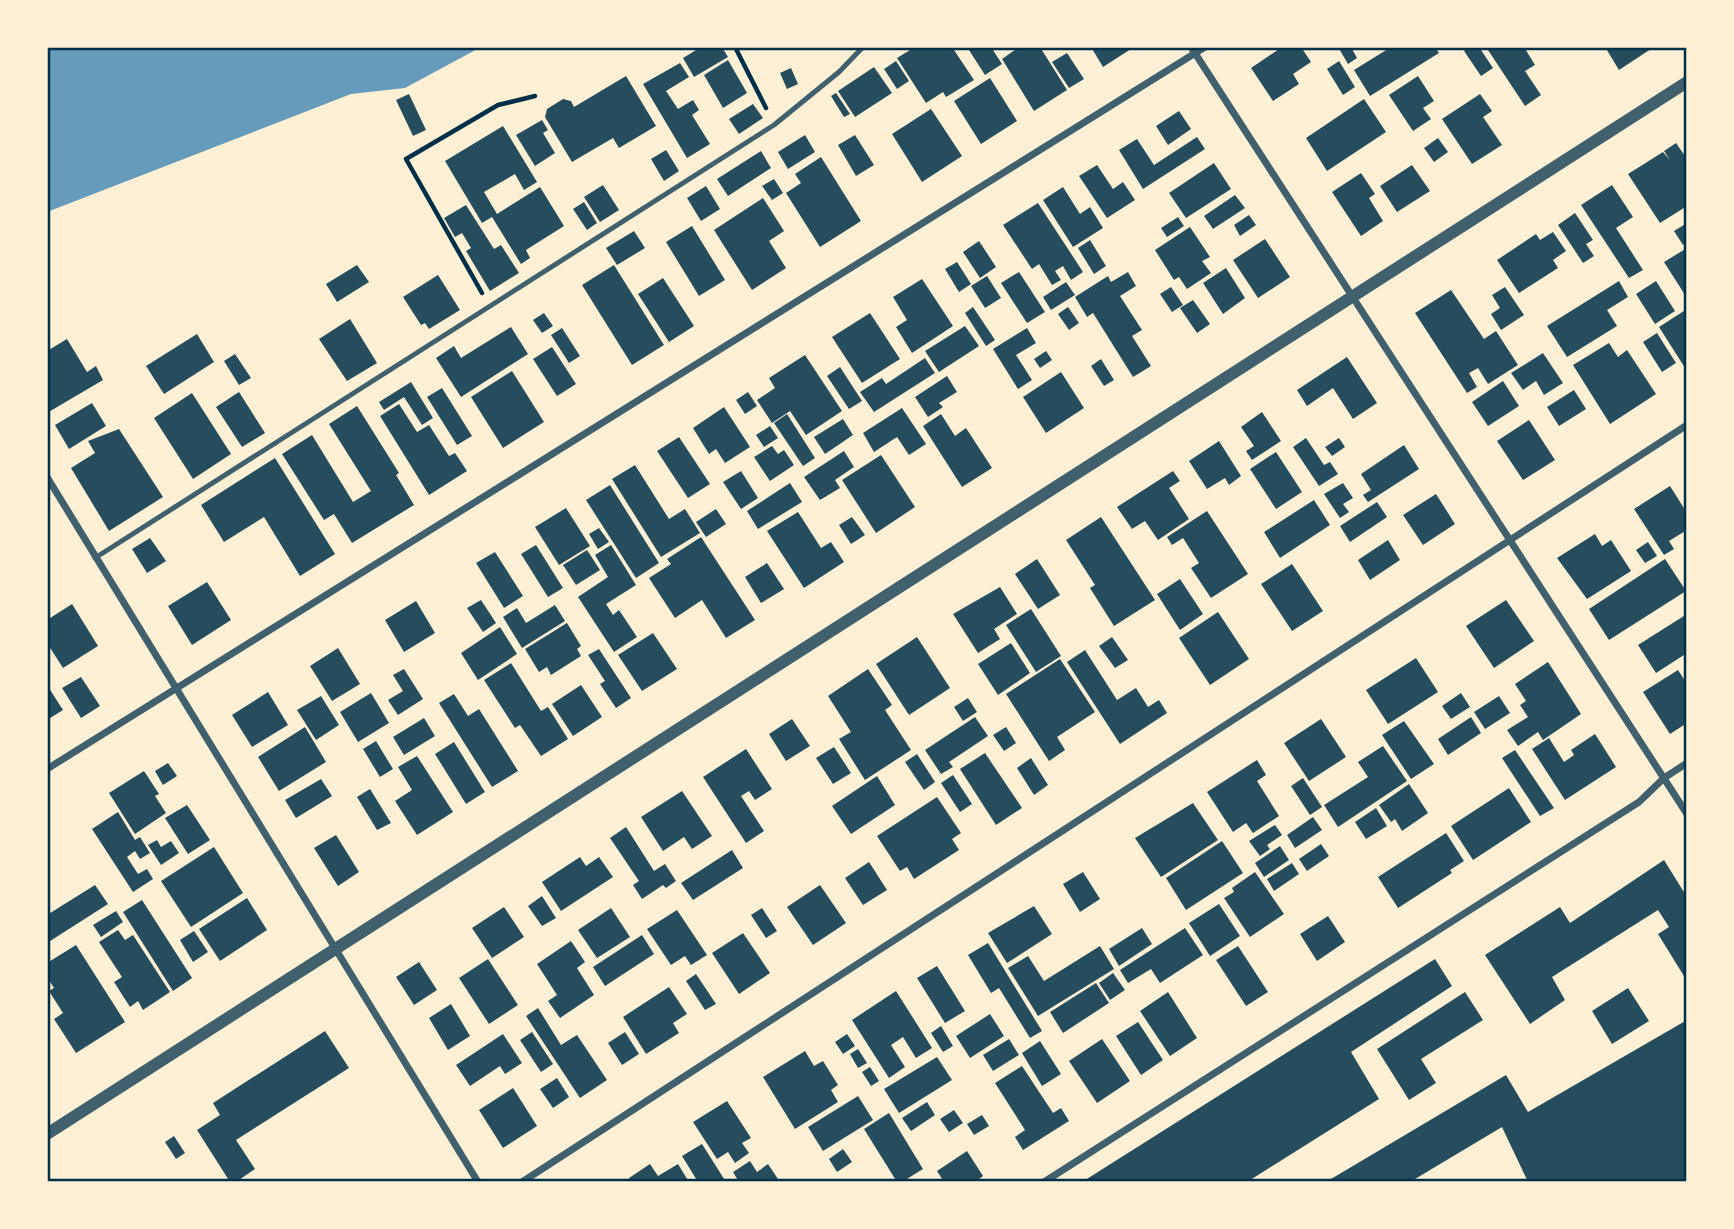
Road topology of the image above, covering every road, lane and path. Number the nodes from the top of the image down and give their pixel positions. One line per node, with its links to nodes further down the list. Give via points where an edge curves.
1 (735, 47): 7 (path)
2 (863, 47): 7 (lane)
3 (1205, 47): 4 (street)
4 (1193, 51): 8 (street); 14 (street)
5 (1687, 82): 8 (street)
6 (535, 96): 9 (path, via 498,105 406,159)
7 (774, 125): 9 (lane)
8 (1353, 295): 12 (street); 19 (street)
9 (490, 306): 13 (lane)
10 (1687, 425): 12 (street)
11 (47, 477): 13 (street)
12 (1511, 539): 17 (street); 22 (street)
13 (95, 558): 14 (street)
14 (175, 687): 16 (street); 19 (street)
15 (1687, 763): 17 (street)
16 (47, 769)
17 (1664, 778): 18 (street); 23 (street, via 1639,802)
18 (1687, 814)
19 (336, 950): 20 (street); 21 (street)
20 (47, 1134)
21 (478, 1182)
22 (522, 1182)
23 (1044, 1182)

